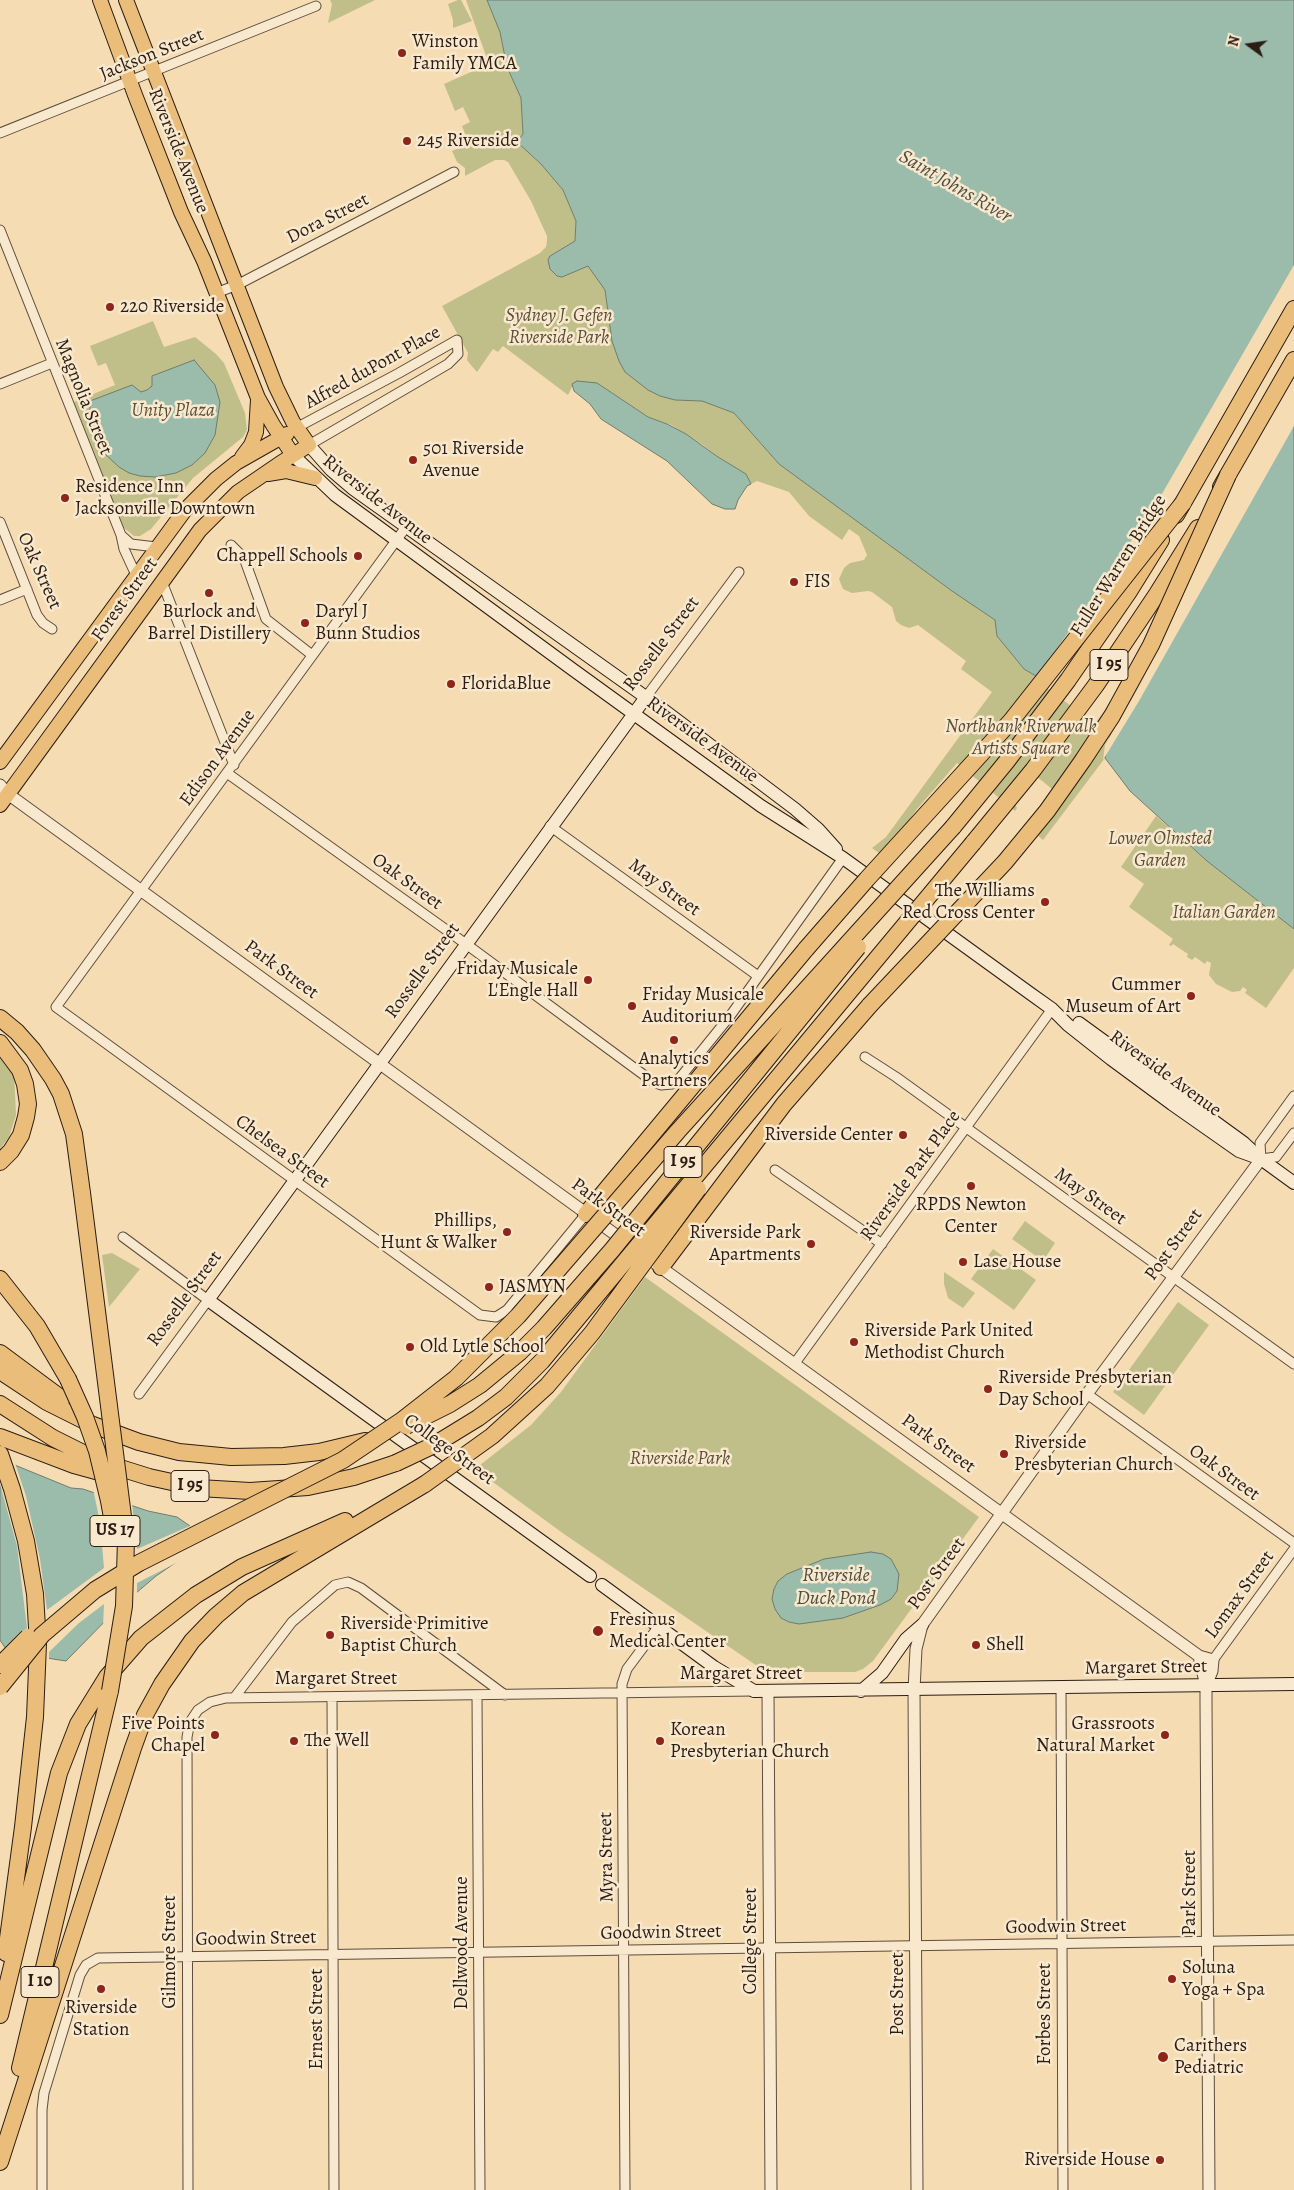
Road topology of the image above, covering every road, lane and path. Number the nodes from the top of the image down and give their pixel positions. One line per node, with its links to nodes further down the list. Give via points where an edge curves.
1 (100, 0): 5 (main road, Riverside Avenue)
2 (126, 0): 4 (main road, Riverside Avenue)
3 (316, 6): 4 (street, Jackson Street)
4 (152, 72): 5 (street, Jackson Street); 9 (main road, Riverside Avenue)
5 (130, 81): 6 (street, Jackson Street); 10 (main road, Riverside Avenue)
6 (0, 133)
7 (454, 172): 9 (street, Dora Street)
8 (0, 230): 13 (street, Magnolia Street)
9 (237, 285): 10 (street, Dora Street); 16 (main road, Riverside Avenue, via 276,387)
10 (216, 293): 15 (main road, Riverside Avenue)
11 (1294, 308): 24 (highway, Fuller Warren Bridge / I 95)
12 (1294, 360): 22 (highway, I 95)
13 (52, 363): 14 (street); 27 (street, Magnolia Street)
14 (0, 384)
15 (258, 398): 17 (main road, Riverside Avenue); 20 (main road, via 255,437)
16 (296, 428): 17 (main road, Forest Street); 18 (main road, Riverside Avenue); 18 (street, Alfred duPont Place, via 457,340 458,354 448,364)
17 (281, 438): 19 (main road, Riverside Avenue); 20 (main road, Forest Street)
18 (309, 445): 19 (main road, Forest Street); 26 (main road, Riverside Avenue, via 342,480)
19 (293, 455): 21 (main road, Forest Street); 23 (main road, Riverside Avenue)
20 (236, 463): 30 (main road, Forest Street, via 197,498)
21 (262, 474): 23 (main road, via 286,471); 33 (main road, Forest Street, via 206,523)
22 (1228, 475): 55 (highway, I 95, bridge, via 1157,594 1054,741); 70 (highway, bridge, via 1151,646 1083,760 1005,862 870,1005 784,1104)
23 (315, 478): 28 (main road, Riverside Avenue)
24 (1183, 503): 47 (highway, Fuller Warren Bridge / I 95, bridge, via 1073,673); 67 (highway, bridge, via 1011,721 806,949)
25 (0, 522): 34 (street, Oak Street)
26 (406, 527): 28 (street, Edison Avenue); 37 (main road, Riverside Avenue)
27 (121, 535): 30 (street, via 130,544); 32 (street, Magnolia Street)
28 (396, 540): 36 (main road, Riverside Avenue); 39 (street, Edison Avenue)
29 (231, 545): 39 (street, via 244,558 266,619)
30 (156, 547): 32 (main road, Forest Street)
31 (739, 572): 40 (street, Rosselle Street)
32 (136, 575): 42 (main road, Forest Street)
33 (162, 582): 43 (street); 45 (main road, Forest Street)
34 (27, 589): 35 (street); 38 (street, Oak Street, via 36,615)
35 (0, 600)
36 (507, 621): 37 (main road); 41 (main road, Riverside Avenue)
37 (537, 621): 40 (main road, Riverside Avenue)
38 (52, 630)
39 (312, 655): 43 (street, Edison Avenue)
40 (646, 697): 41 (main road, Rosselle Street); 48 (main road, Riverside Avenue, via 802,815)
41 (634, 713): 46 (main road, Rosselle Street); 48 (main road, Riverside Avenue, via 767,810)
42 (0, 762)
43 (234, 765): 44 (street, Edison Avenue)
44 (227, 773): 49 (street, Edison Avenue); 50 (street, Oak Street)
45 (3, 795): 49 (street, Park Street)
46 (550, 826): 50 (main road, Rosselle Street); 51 (street, May Street)
47 (953, 827): 82 (highway, I 95, bridge, via 623,1236 533,1340 494,1374 450,1404 406,1426 336,1449 301,1455 245,1458 196,1454); 91 (highway, bridge, via 672,1137 518,1316 456,1378 415,1411 343,1460 139,1562)
48 (843, 858): 51 (street); 53 (main road, Riverside Avenue)
49 (142, 890): 52 (street, Edison Avenue); 58 (street, Park Street)
50 (466, 944): 51 (street, Oak Street, via 652,1081 665,1085 679,1079); 58 (main road, Rosselle Street)
51 (758, 976)
52 (56, 1007): 65 (street, Chelsea Street)
53 (1052, 1009): 60 (street, Riverside Park Place); 62 (main road, Riverside Avenue, via 1080,1024 1244,1143)
54 (0, 1018): 102 (highway, bridge, via 33,1050 61,1094 74,1134 126,1540 124,1606)
55 (814, 1034): 84 (highway, bridge, via 592,1333 558,1373 492,1436); 85 (highway, I 95, bridge, via 531,1373 464,1428 396,1463 354,1477 308,1487 250,1491)
56 (0, 1043): 63 (highway, via 20,1070 28,1104 21,1135)
57 (865, 1056): 60 (street, May Street)
58 (379, 1063): 65 (main road, Rosselle Street); 67 (street, Park Street)
59 (1294, 1096): 62 (street, Post Street, via 1260,1143)
60 (966, 1128): 69 (street, Riverside Park Place); 71 (street, May Street)
61 (1294, 1133): 62 (street, Post Street, via 1276,1157)
62 (1261, 1159): 66 (main road, Riverside Avenue); 71 (street, Post Street)
63 (0, 1162)
64 (775, 1170): 69 (street)
65 (294, 1181): 67 (street, Chelsea Street, via 477,1314 491,1317 507,1310); 73 (main road, Rosselle Street)
66 (1294, 1183)
67 (586, 1214): 70 (street, Park Street)
68 (123, 1237): 73 (street, College Street)
69 (882, 1244): 75 (street, Riverside Park Place)
70 (660, 1267): 75 (street, Park Street)
71 (1173, 1277): 76 (street, May Street); 79 (street, Post Street)
72 (0, 1280): 102 (highway, US 17, bridge, via 37,1326 68,1378 97,1451 115,1536 119,1614)
73 (208, 1300): 78 (street, Rosselle Street); 89 (main road, College Street)
74 (0, 1353): 82 (highway, via 61,1398)
75 (795, 1363): 86 (street, Park Street)
76 (1294, 1364)
77 (0, 1371): 82 (highway, I 95, via 73,1416)
78 (139, 1394)
79 (1087, 1394): 86 (street, Post Street); 87 (street, Oak Street)
80 (0, 1404): 85 (highway, I 95, via 53,1438 101,1462 148,1478)
81 (0, 1437): 85 (highway, via 110,1476)
82 (150, 1445)
83 (0, 1454): 121 (highway, via 18,1506 30,1558 38,1627 38,1684 24,1818)
84 (424, 1484): 122 (highway, via 219,1580 168,1615 118,1663 83,1716 59,1773); 124 (highway, via 243,1593 198,1635 162,1684 132,1748)
85 (199, 1488)
86 (1002, 1513): 92 (street, Post Street); 94 (street, Park Street)
87 (1294, 1544)
88 (1294, 1549): 95 (street, Lomax Street)
89 (590, 1576): 90 (street, College Street)
90 (602, 1585): 93 (main road, College Street)
91 (95, 1590): 96 (highway, bridge, via 43,1624); 99 (highway, bridge, via 42,1635)
92 (922, 1625): 101 (street, Post Street, via 916,1649); 104 (main road, via 906,1639 882,1673)
93 (659, 1626): 103 (main road, College Street); 106 (street, Myra Street, via 627,1670)
94 (1199, 1656): 95 (street, Park Street); 98 (street, Park Street)
95 (1213, 1660): 98 (street, Park Street)
96 (0, 1665)
97 (1294, 1684): 98 (main road, Margaret Street)
98 (1206, 1686): 100 (main road, Margaret Street); 113 (street, Park Street)
99 (0, 1687)
100 (1061, 1688): 101 (main road, Margaret Street); 114 (street, Forbes Street)
101 (914, 1690): 104 (main road, Margaret Street); 115 (street, Post Street)
102 (110, 1691): 123 (highway, I 10)
103 (754, 1691): 105 (main road, Margaret Street); 106 (street, Margaret Street)
104 (861, 1691): 105 (main road, Margaret Street)
105 (768, 1692): 116 (street, College Street)
106 (622, 1693): 108 (street, Margaret Street); 117 (street, Myra Street)
107 (477, 1695): 108 (street, Margaret Street); 110 (street, Margaret Street); 118 (street, Dellwood Avenue)
108 (505, 1695): 109 (street, via 361,1588 348,1582 335,1585 292,1622)
109 (234, 1698): 110 (street, Margaret Street); 111 (street, Margaret Street, via 210,1702)
110 (332, 1698): 119 (street, Ernest Street)
111 (193, 1715): 120 (street, Gilmore Street, via 187,1737)
112 (1294, 1940): 113 (street, Goodwin Street)
113 (1207, 1941): 114 (street, Goodwin Street); 133 (street, Park Street)
114 (1061, 1944): 115 (street, Goodwin Street); 132 (street, Forbes Street)
115 (916, 1946): 116 (street, Goodwin Street); 131 (street, Post Street)
116 (770, 1948): 117 (street, Goodwin Street); 130 (street, College Street)
117 (624, 1949): 118 (street, Goodwin Street); 129 (street, Myra Street)
118 (479, 1952): 119 (street, Goodwin Street); 128 (street, Dellwood Avenue)
119 (332, 1954): 120 (street, Goodwin Street); 127 (street, Ernest Street)
120 (186, 1956): 125 (street, Goodwin Street, via 102,1957 84,1968 43,2098); 126 (street, Gilmore Street)
121 (0, 1991)
122 (0, 2015)
123 (0, 2152)
124 (0, 2162)
125 (42, 2190)
126 (188, 2190)
127 (334, 2190)
128 (480, 2190)
129 (625, 2190)
130 (771, 2190)
131 (917, 2190)
132 (1063, 2190)
133 (1209, 2190)

